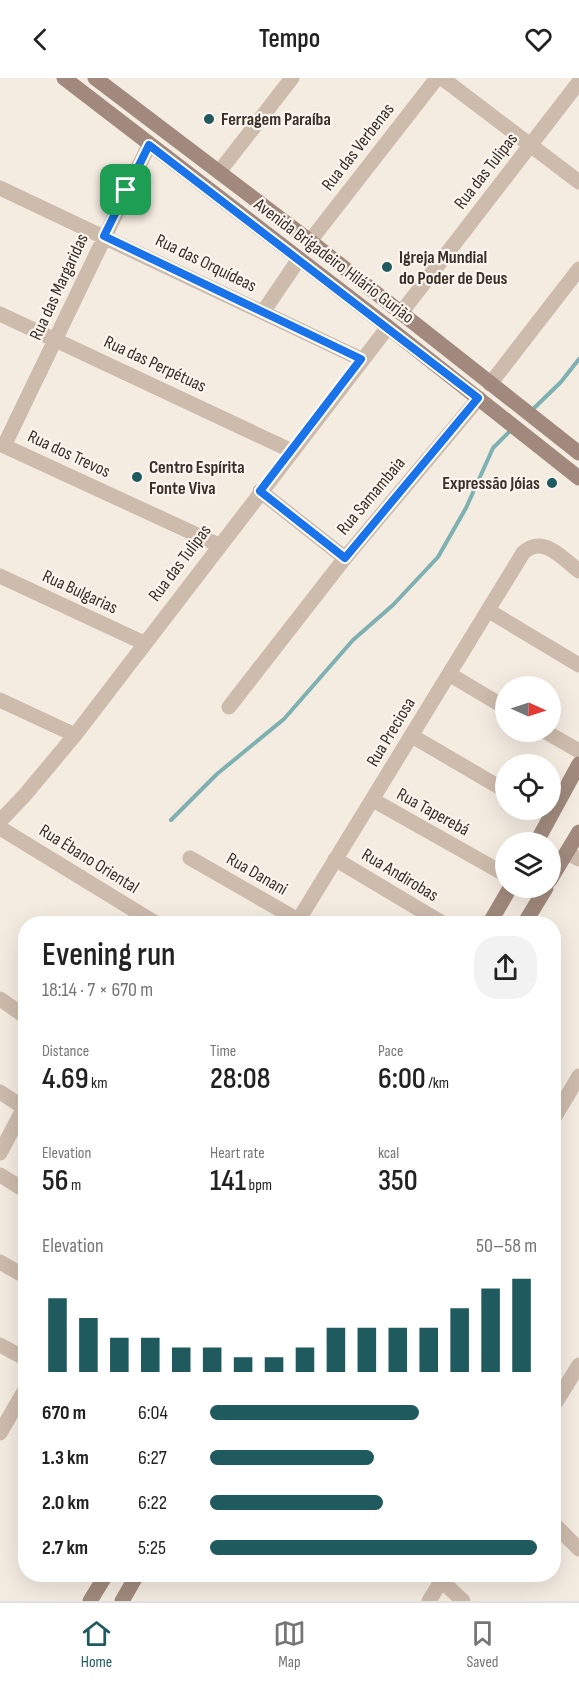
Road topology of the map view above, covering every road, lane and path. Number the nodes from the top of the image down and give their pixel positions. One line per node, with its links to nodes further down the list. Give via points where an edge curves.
1 (64, 78): 7 (street, Avenida Brigadeiro Hilário Gurjão)
2 (95, 78): 9 (street, Avenida Brigadeiro Hilário Gurjão)
3 (437, 78): 13 (street, Rua das Verbenas)
4 (442, 78): 8 (street)
5 (285, 80): 9 (street)
6 (579, 82): 8 (street, Rua das Tulipas)
7 (149, 145): 12 (street, Rua das Margaridas); 14 (street, Avenida Brigadeiro Hilário Gurjão)
8 (530, 146): 10 (street); 17 (street, Rua das Tulipas)
9 (219, 172): 13 (street, Avenida Brigadeiro Hilário Gurjão)
10 (579, 182)
11 (0, 188): 12 (street, Rua das Orquídeas)
12 (104, 236): 16 (street, Rua das Orquídeas); 20 (street, Rua das Margaridas)
13 (309, 241): 17 (street, Avenida Brigadeiro Hilário Gurjão)
14 (299, 259): 16 (street); 19 (street, Avenida Brigadeiro Hilário Gurjão)
15 (579, 269): 22 (street)
16 (263, 312): 21 (street, Rua das Orquídeas)
17 (400, 313): 22 (street, Avenida Brigadeiro Hilário Gurjão)
18 (0, 314): 20 (street, Rua das Perpétuas)
19 (387, 327): 21 (street, Rua das Tulipas); 23 (street, Avenida Brigadeiro Hilário Gurjão)
20 (57, 339): 24 (street, Rua das Margaridas); 25 (street, Rua das Perpétuas)
21 (361, 359): 25 (street, Rua das Tulipas)
22 (490, 384): 26 (street, Avenida Brigadeiro Hilário Gurjão)
23 (478, 398): 27 (street, Avenida Brigadeiro Hilário Gurjão); 30 (street, Rua Samambaia)
24 (2, 445): 29 (street, Rua dos Trevos)
25 (292, 451): 28 (street, Rua das Tulipas)
26 (579, 453)
27 (579, 478)
28 (260, 491): 29 (street, Rua das Tulipas); 30 (street)
29 (219, 545): 34 (street, Rua das Tulipas)
30 (345, 558): 39 (street, Rua Samambaia)
31 (579, 571): 33 (street, Rua Preciosa, via 549,547 529,548)
32 (0, 576): 34 (street, Rua Bulgarias)
33 (489, 611): 35 (street); 36 (street, Rua Preciosa)
34 (144, 643): 40 (street, Rua das Tulipas)
35 (579, 665)
36 (449, 674): 38 (street); 41 (street, Rua Preciosa)
37 (0, 700): 40 (street)
38 (495, 701)
39 (229, 707)
40 (75, 735): 48 (street, Rua das Tulipas)
41 (412, 736): 45 (street); 47 (street, Rua Preciosa)
42 (561, 741): 43 (street)
43 (579, 752)
44 (579, 764): 46 (street)
45 (495, 785)
46 (561, 790)
47 (373, 800): 53 (street, Rua Preciosa); 54 (street, Rua Taperebá)
48 (0, 821)
49 (0, 828): 58 (street, Rua Ébano Oriental)
50 (579, 832): 51 (street)
51 (573, 856): 55 (street)
52 (190, 858): 59 (street, Rua Danani)
53 (336, 859): 60 (street, Rua Preciosa); 61 (street, Rua Andirobas)
54 (495, 869)
55 (561, 869)
56 (504, 898): 62 (street)
57 (540, 898): 63 (street)
58 (134, 916)
59 (288, 916)
60 (304, 916)
61 (431, 916)
62 (494, 916)
63 (529, 916)
64 (0, 999): 65 (street)
65 (18, 1011)
66 (576, 1087): 69 (street)
67 (0, 1092): 68 (street)
68 (18, 1102)
69 (561, 1108)
70 (18, 1119): 71 (street)
71 (0, 1153)
72 (0, 1174): 73 (street)
73 (18, 1186)
74 (0, 1262): 75 (street)
75 (18, 1272)
76 (0, 1345): 77 (street)
77 (18, 1355)
78 (579, 1365): 79 (street)
79 (574, 1386): 80 (street)
80 (561, 1398)
81 (18, 1402): 82 (street)
82 (0, 1433)
83 (561, 1531): 84 (street)
84 (579, 1549)
85 (102, 1582): 89 (street)
86 (133, 1582): 90 (street)
87 (441, 1582): 91 (street)
88 (447, 1582): 92 (street)
89 (90, 1601)
90 (122, 1601)
91 (429, 1601)
92 (463, 1601)

